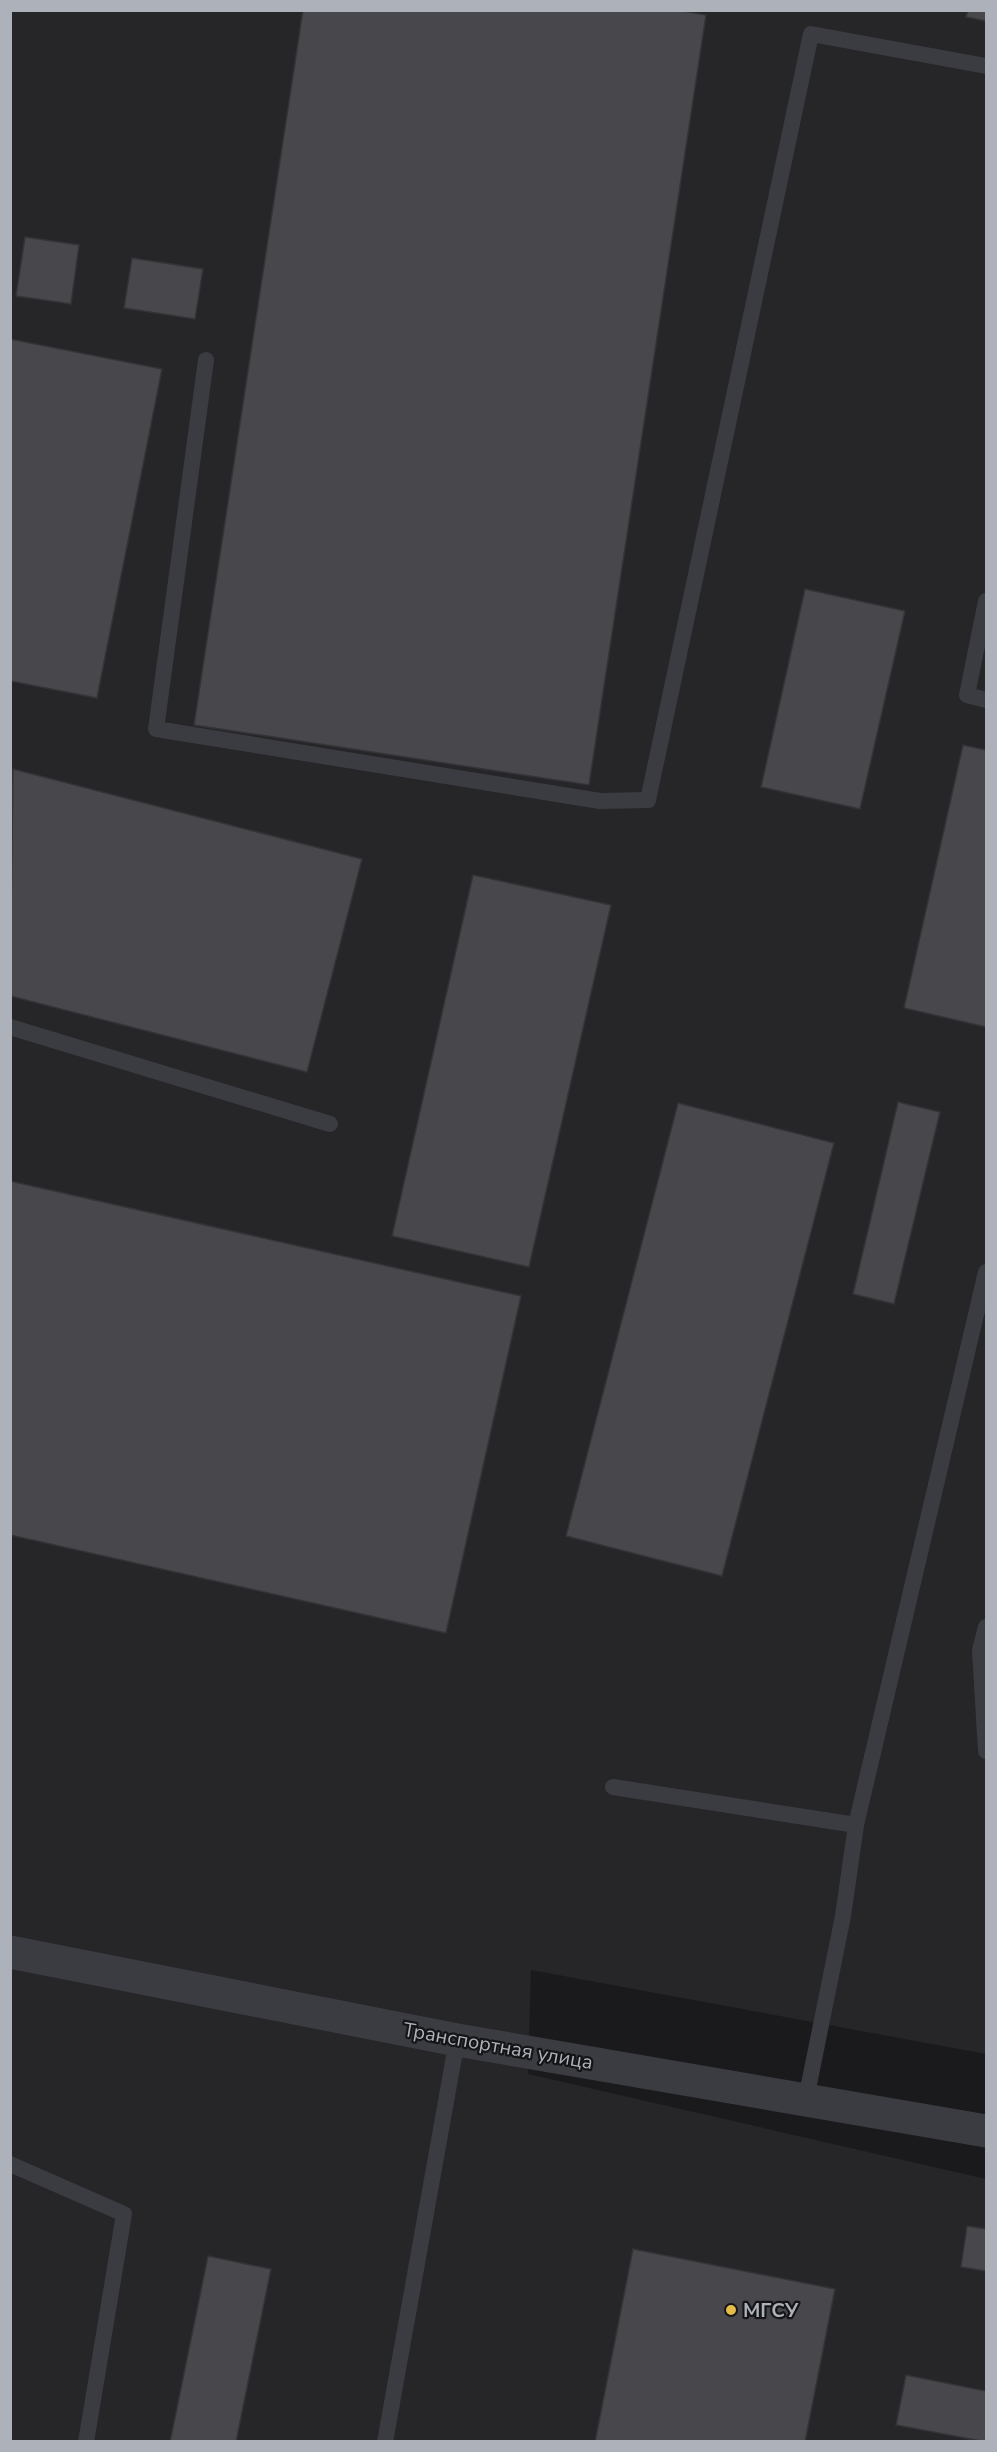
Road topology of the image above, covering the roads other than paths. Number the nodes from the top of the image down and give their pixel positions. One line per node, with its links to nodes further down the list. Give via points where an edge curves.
1 (987, 66): 2 (lane, via 812,33 648,800 600,801 156,729)
2 (206, 360)
3 (987, 601): 4 (lane, via 967,695)
4 (987, 700)
5 (10, 1028): 6 (lane)
6 (330, 1124)
7 (987, 1272): 11 (lane)
8 (987, 1627): 9 (lane, via 980,1650)
9 (987, 1751)
10 (613, 1787): 11 (lane)
11 (856, 1825): 14 (lane, via 843,1916)
12 (10, 1952): 13 (street, Транспортная улица)
13 (457, 2040): 14 (street, Транспортная улица); 18 (lane)
14 (806, 2098): 15 (street, Транспортная улица)
15 (987, 2131)
16 (10, 2164): 17 (lane, via 124,2214)
17 (87, 2442)
18 (385, 2442)

